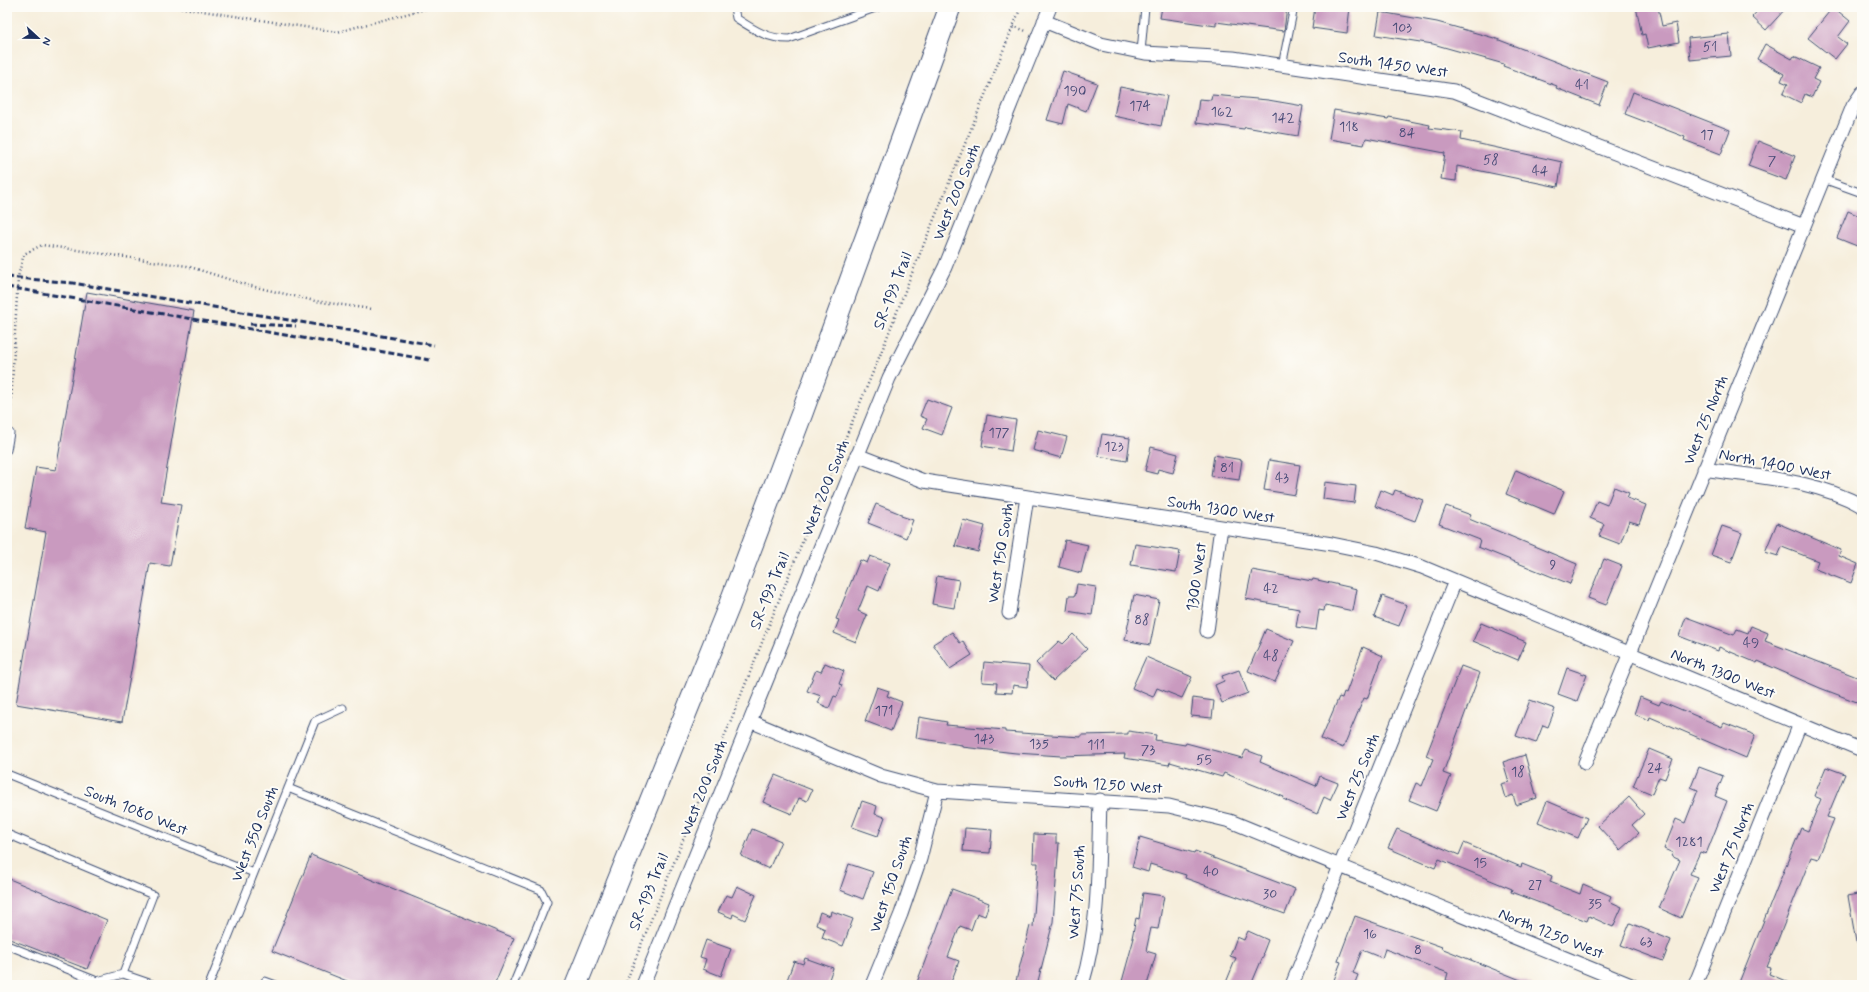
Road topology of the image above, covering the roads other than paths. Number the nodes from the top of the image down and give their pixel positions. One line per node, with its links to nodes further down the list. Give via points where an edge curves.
1 (734, 7): 2 (lane, via 736,18 759,33 777,39 789,39)
2 (878, 7)
3 (950, 7): 46 (main road, via 729,606)
4 (1050, 7): 7 (street, West 200 South)
5 (1146, 7): 8 (lane)
6 (1294, 7): 9 (lane)
7 (1044, 21): 8 (street, South 1450 West, via 1101,44); 16 (street, West 200 South, via 945,267 889,378)
8 (1141, 52): 9 (street, South 1450 West, via 1233,58)
9 (1282, 66): 13 (street, South 1450 West, via 1454,91)
10 (1862, 93): 11 (street, West 25 North, via 1853,106)
11 (1823, 179): 12 (lane); 13 (street, West 25 North)
12 (1862, 193)
13 (1804, 226): 17 (street, West 25 North)
14 (10, 433): 15 (lane)
15 (7, 450)
16 (857, 455): 18 (street, South 1300 West, via 924,481); 27 (street, West 200 South)
17 (1704, 469): 19 (street, North 1400 West, via 1807,485 1845,496); 25 (street, West 25 North)
18 (1027, 497): 20 (street, South 1300 West); 22 (street, West 150 South)
19 (1862, 506)
20 (1221, 527): 21 (street, South 1300 West, via 1376,553 1422,567); 24 (street, 1300 West)
21 (1455, 581): 23 (street, South 1300 West); 36 (street, West 25 South)
22 (1009, 613)
23 (1572, 629): 25 (street, North 1300 West)
24 (1207, 631)
25 (1630, 654): 28 (street, North 1300 West); 30 (street, West 25 North)
26 (343, 708): 32 (lane, West 350 South, via 315,721)
27 (750, 721): 33 (street, South 1250 West, via 881,776); 47 (street, West 200 South)
28 (1800, 724): 29 (street, North 1300 West); 52 (street, West 75 North)
29 (1862, 750)
30 (1585, 763)
31 (7, 774): 37 (lane, South 1080 West)
32 (288, 788): 37 (lane, West 350 South); 45 (lane, via 541,890 547,902)
33 (936, 791): 34 (street, South 1250 West); 48 (street, West 150 South, via 920,859)
34 (1100, 800): 36 (street, South 1250 West, via 1169,806 1230,821); 49 (street, West 75 South, via 1096,904 1088,964)
35 (7, 834): 40 (lane, via 153,895)
36 (1340, 866): 38 (street, South 1250 West); 50 (street, West 25 South)
37 (254, 873): 42 (lane, West 350 South)
38 (1457, 914): 51 (street, North 1250 West)
39 (7, 945): 40 (lane, via 97,981)
40 (123, 974): 41 (lane)
41 (155, 985)
42 (209, 985)
43 (264, 985): 44 (lane, via 265,981)
44 (276, 985)
45 (514, 985)
46 (576, 985)
47 (643, 985)
48 (872, 985)
49 (1082, 985)
50 (1292, 985)
51 (1631, 985)
52 (1695, 985)

